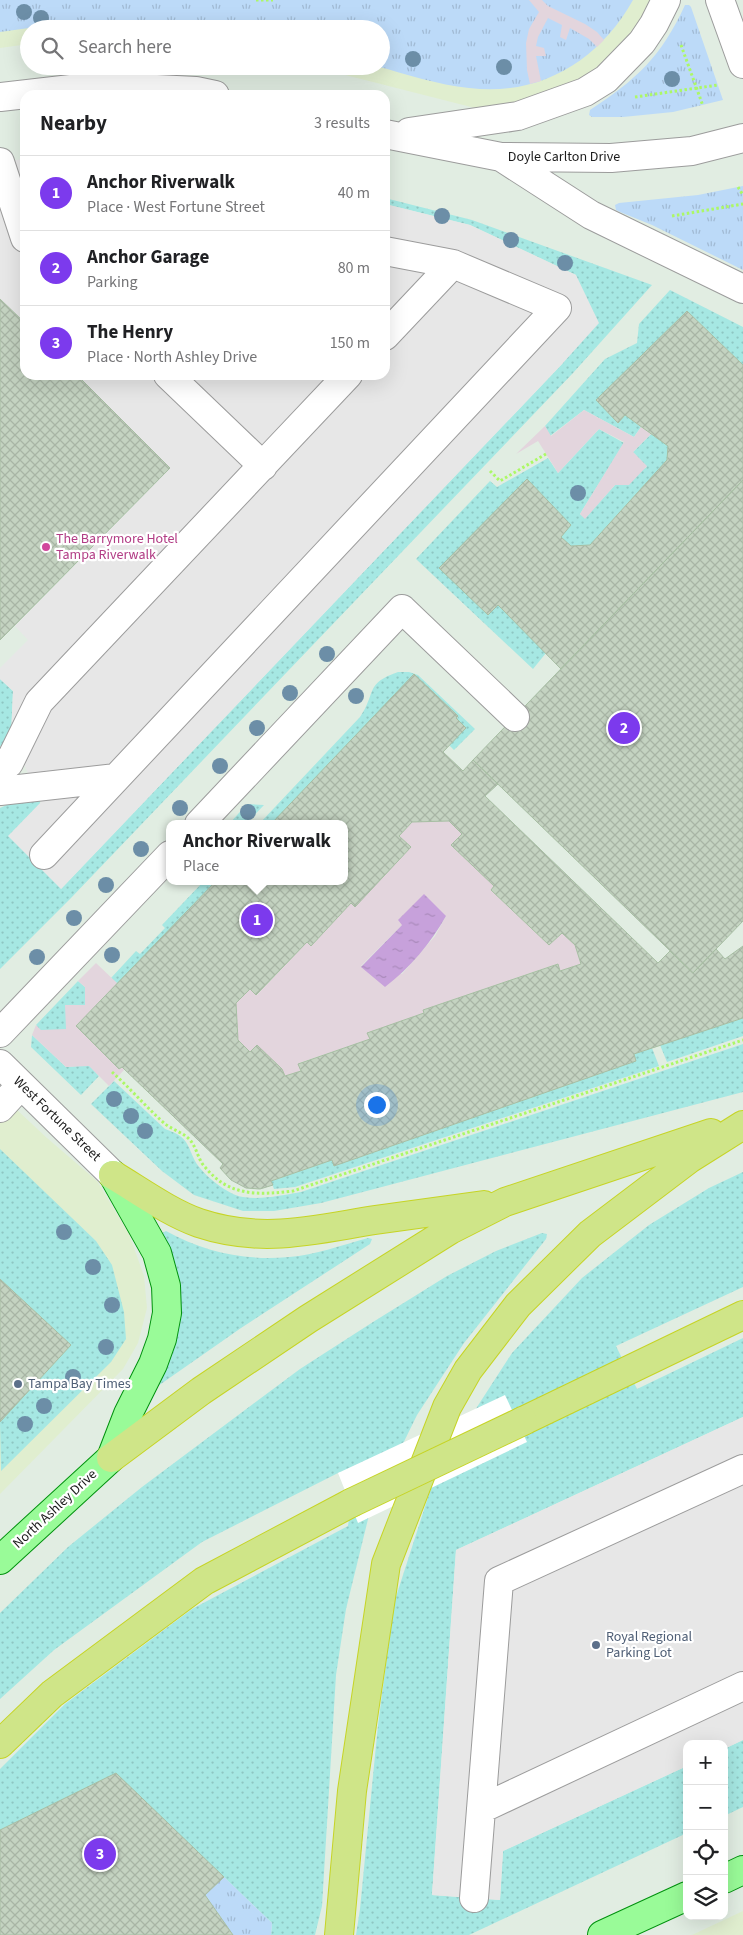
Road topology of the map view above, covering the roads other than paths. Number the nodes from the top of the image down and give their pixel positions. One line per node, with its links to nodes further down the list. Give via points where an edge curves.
1 (666, 0): 8 (street, via 636,49 606,79 585,92 518,116)
2 (720, 0): 3 (street)
3 (743, 64)
4 (62, 90): 5 (street, via 97,86)
5 (176, 90)
6 (20, 95): 7 (street)
7 (0, 97)
8 (390, 134)
9 (390, 134): 11 (street, Doyle Carlton Drive)
10 (743, 138): 11 (street, Doyle Carlton Drive, via 692,151 611,158)
11 (501, 157): 16 (street, via 591,215)
12 (0, 162): 13 (street)
13 (20, 223)
14 (390, 252): 15 (street)
15 (453, 264): 17 (street); 23 (street, via 557,308)
16 (743, 289)
17 (390, 331)
18 (173, 380): 20 (street)
19 (343, 380): 20 (street)
20 (263, 466): 22 (street, via 39,702 9,763)
21 (515, 717): 25 (street, via 402,609)
22 (0, 764)
23 (116, 778): 24 (street); 26 (street)
24 (0, 791)
25 (203, 820)
26 (44, 855)
27 (166, 859): 28 (street)
28 (0, 1033)
29 (0, 1064): 30 (street, West Fortune Street)
30 (21, 1085): 31 (street); 33 (street, West Fortune Street)
31 (0, 1108)
32 (743, 1124): 34 (highway); 46 (highway, via 689,1159 590,1234 518,1305 468,1370 447,1407 386,1564 352,1791)
33 (113, 1175): 34 (highway, via 198,1223 235,1233 274,1235); 36 (main road, via 157,1253 166,1286 167,1313 153,1364)
34 (505, 1202): 36 (highway, via 450,1230 308,1319 201,1391)
35 (743, 1315): 40 (highway, bridge, via 351,1503 204,1581 52,1694)
36 (111, 1458): 38 (main road, North Ashley Drive)
37 (743, 1469): 41 (street, via 499,1581)
38 (0, 1560)
39 (743, 1686): 41 (street)
40 (0, 1744)
41 (481, 1810): 44 (street)
42 (743, 1870): 43 (main road)
43 (728, 1877)
44 (474, 1898)
45 (683, 1898): 47 (main road)
46 (339, 1935)
47 (602, 1935)

